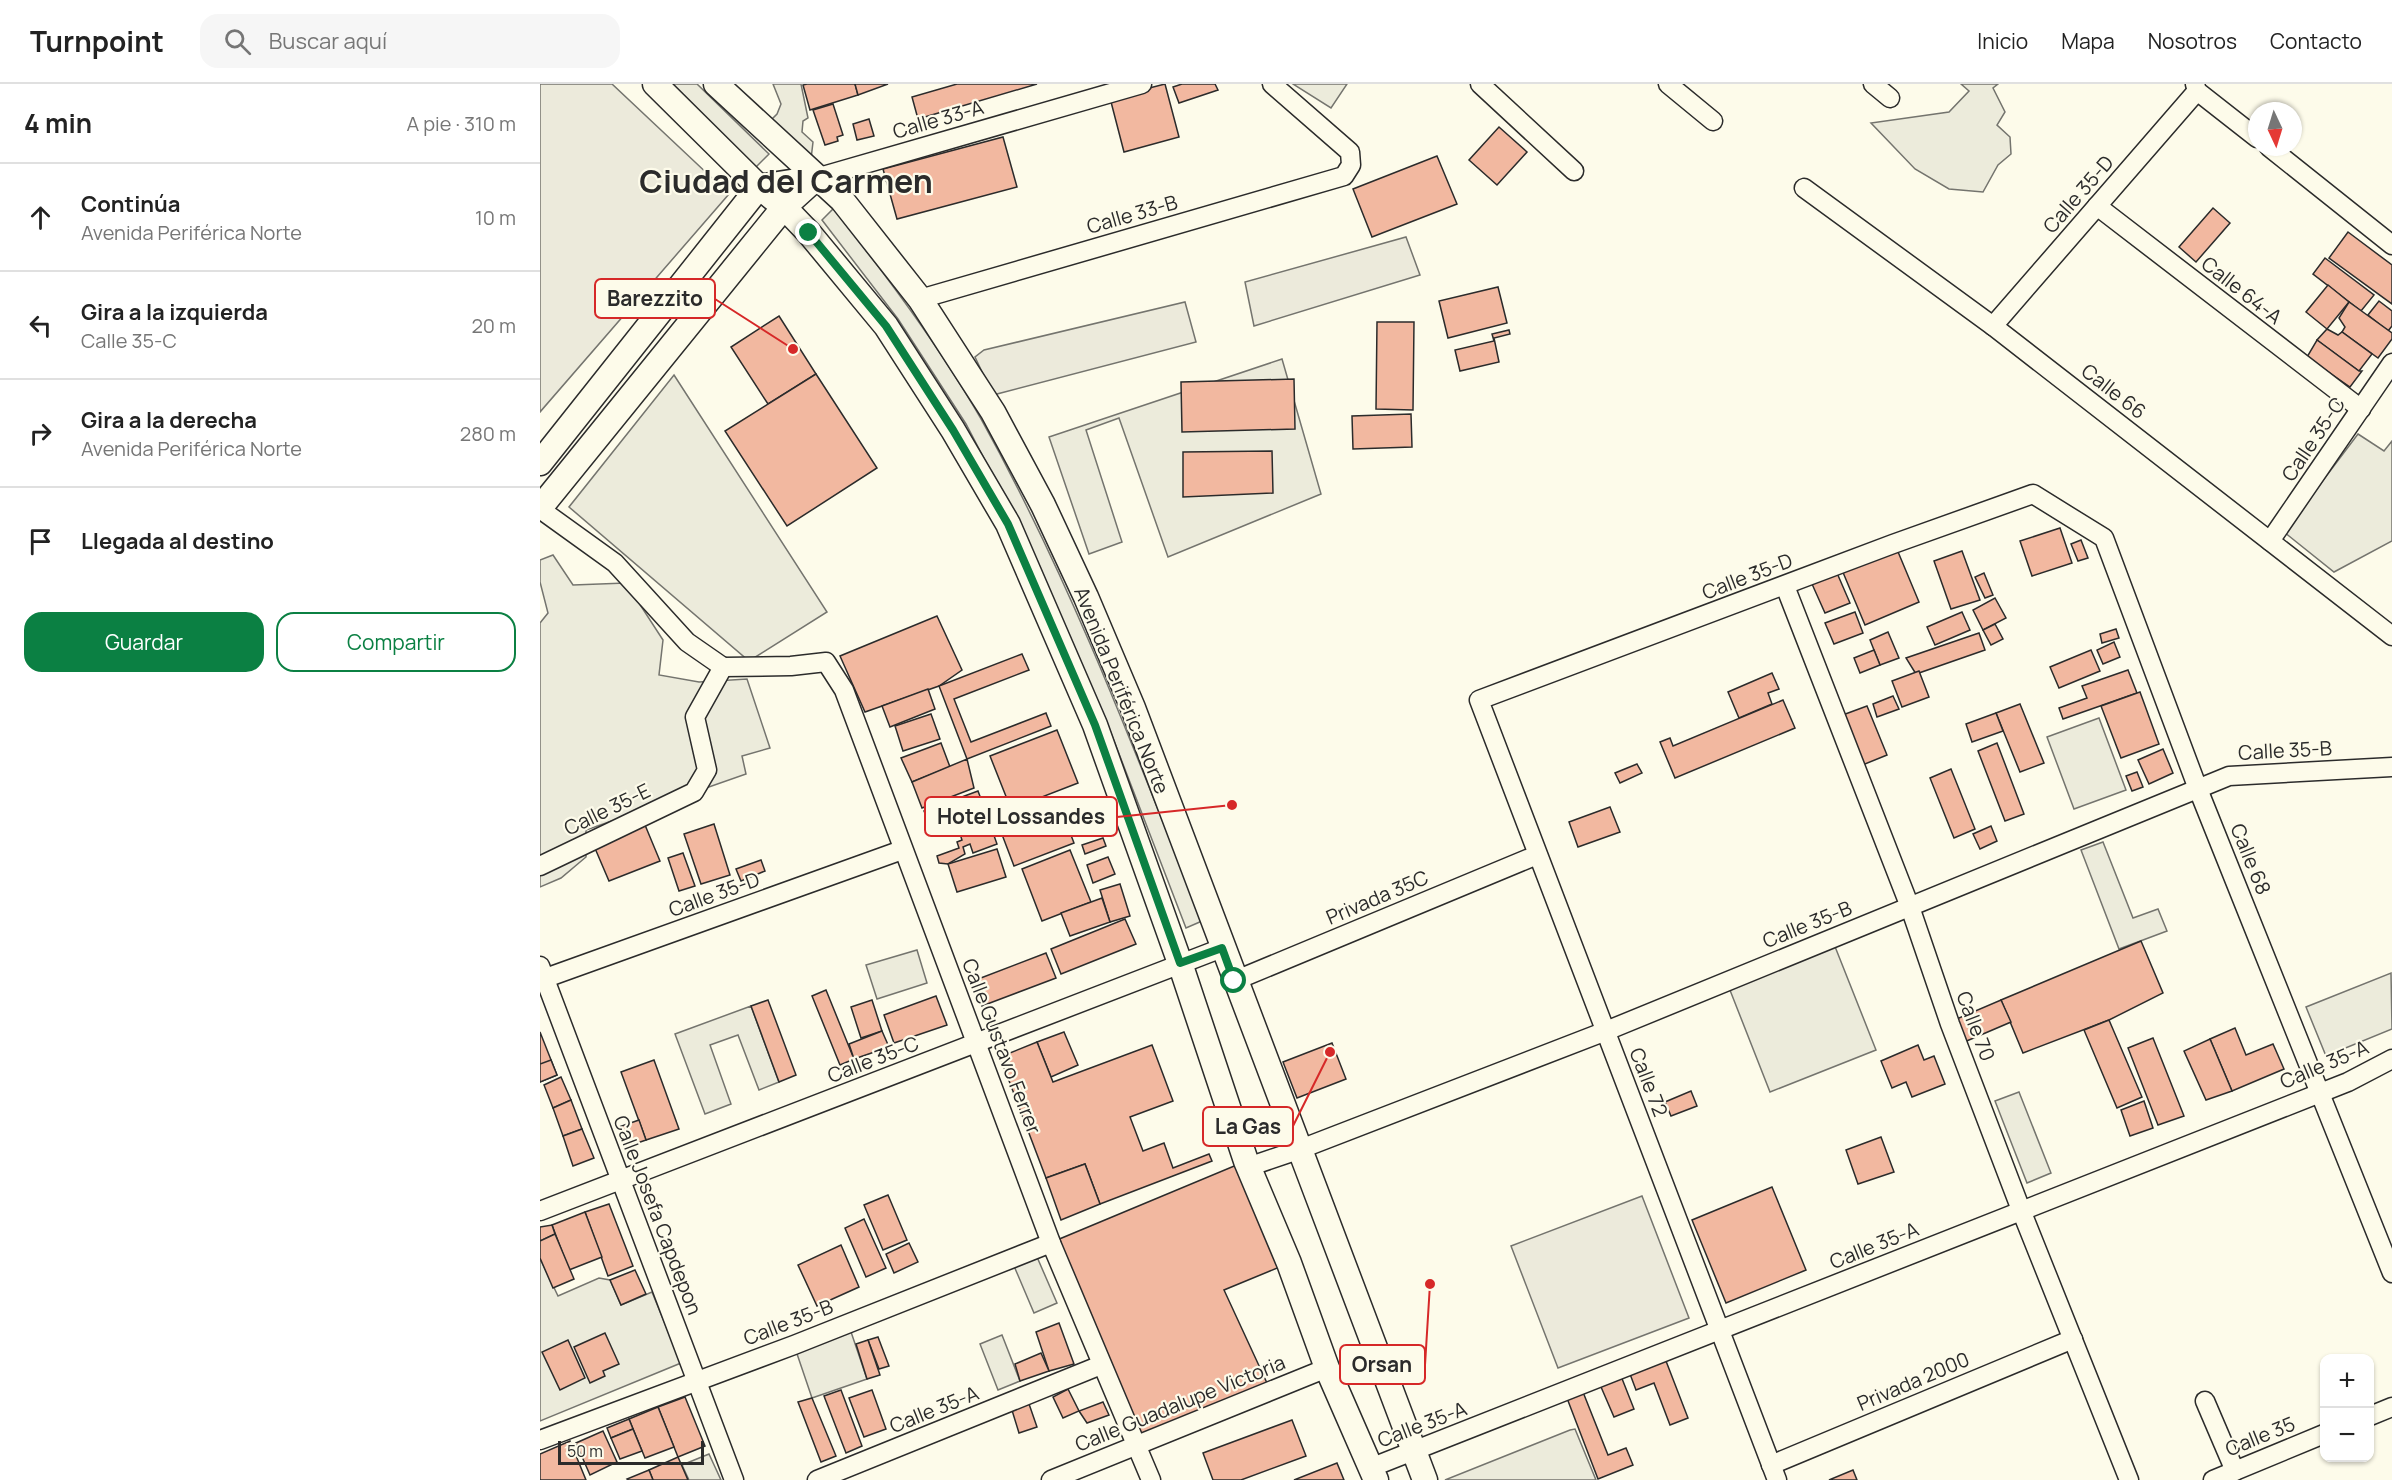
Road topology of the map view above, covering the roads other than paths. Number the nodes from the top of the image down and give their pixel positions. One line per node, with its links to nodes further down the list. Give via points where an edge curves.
1 (655, 84): 15 (main road, Avenida Periférica Norte)
2 (716, 84): 14 (main road, Avenida Periférica Norte)
3 (1142, 84): 14 (street, Calle 33-A)
4 (1272, 84): 20 (street, Calle 33-B, via 1350,152 1352,165 1344,176)
5 (1480, 84): 13 (street)
6 (1668, 84): 10 (street)
7 (1873, 84): 9 (street)
8 (2196, 87): 11 (street); 17 (street, Calle 35-D)
9 (1890, 98)
10 (1713, 121)
11 (2248, 130)
12 (2280, 156): 19 (street)
13 (1574, 171)
14 (816, 178): 15 (main road); 18 (main road); 20 (main road, Avenida Periférica Norte, via 842,200)
15 (759, 187): 18 (main road, Avenida Periférica Norte); 24 (main road)
16 (1804, 188): 21 (street, Calle 66)
17 (2097, 206): 21 (street, Calle 35-D); 23 (street, Calle 64-A)
18 (784, 207): 26 (main road); 39 (main road, Avenida Periférica Norte, via 886,326 1008,524 1095,725)
19 (2392, 245)
20 (920, 299): 38 (main road, Avenida Periférica Norte, via 993,412 1086,597 1133,708)
21 (1993, 326): 27 (street, Calle 66)
22 (2392, 363): 23 (street, Calle 35-C)
23 (2361, 409): 27 (street, Calle 35-C)
24 (540, 463)
25 (2032, 494): 28 (street, Calle 35-D); 33 (street, Calle 68, via 2104,538)
26 (540, 508): 30 (street, via 615,563 687,642)
27 (2271, 541): 29 (street, Calle 66)
28 (1785, 586): 31 (street, Calle 35-D); 37 (street, Calle 70)
29 (2392, 636)
30 (723, 666): 34 (street, Calle Gustavo Ferrer, via 826,662 844,690); 36 (street, Calle 35-E, via 695,717 707,770 694,792)
31 (1479, 700): 35 (street, Calle 72)
32 (2392, 767): 33 (street, Calle 35-B, via 2229,776)
33 (2198, 789): 37 (street, Calle 35-B); 45 (street, Calle 68)
34 (902, 850): 40 (street, Calle 35-D); 43 (street, Calle Gustavo Ferrer)
35 (1537, 855): 41 (street, Privada 35C); 42 (street, Calle 72)
36 (540, 866)
37 (1910, 906): 42 (street, Calle 35-B); 49 (street, Calle 70)
38 (1222, 948): 39 (street, Calle 35-C); 41 (main road, Avenida Periférica Norte)
39 (1180, 963): 43 (street, Calle 35-C); 47 (main road, Avenida Periférica Norte)
40 (541, 975): 48 (street, Calle Josefa Capdepon)
41 (1234, 981): 46 (main road, Avenida Periférica Norte)
42 (1606, 1031): 46 (street, Calle 35-B); 53 (street, Calle 72)
43 (978, 1043): 48 (street, Calle 35-C); 51 (street, Calle Gustavo Ferrer)
44 (2392, 1059): 45 (street, Calle 35-A)
45 (2320, 1092): 49 (street, Calle 35-A); 52 (street, Calle 68)
46 (1298, 1150): 47 (street, Calle 35-B); 64 (main road, Avenida Periférica Norte)
47 (1248, 1167): 56 (main road, Avenida Periférica Norte)
48 (621, 1179): 50 (street, Calle 35-C); 57 (street, Calle Josefa Capdepon)
49 (2021, 1210): 53 (street, Calle 35-A); 54 (street, Calle 70)
50 (540, 1211)
51 (1052, 1243): 55 (street, Calle Gustavo Ferrer); 57 (street, Calle 35-B)
52 (2392, 1273)
53 (1719, 1332): 64 (street, Calle 35-A, via 1594,1378); 66 (street, Calle 72)
54 (2073, 1339): 66 (street, Privada 2000); 73 (street, Calle 70)
55 (1101, 1365): 63 (street, Calle Gustavo Ferrer); 69 (street, Calle 35-A)
56 (1327, 1368): 63 (street, Calle Guadalupe Victoria); 67 (main road, Avenida Periférica Norte)
57 (697, 1381): 62 (street, Calle 35-B); 68 (street, Calle Josefa Capdepon)
58 (2205, 1401): 65 (street)
59 (2392, 1407): 60 (street)
60 (2374, 1414)
61 (2320, 1436): 65 (street, Calle 35)
62 (540, 1440)
63 (1137, 1445): 70 (street, Calle Guadalupe Victoria); 71 (street, Calle Gustavo Ferrer)
64 (1414, 1453): 67 (street, Calle 35-A); 72 (main road, Avenida Periférica Norte)
65 (2235, 1471): 74 (street, Calle 35)
66 (1774, 1472)
67 (1373, 1474)
68 (734, 1480)
69 (817, 1480)
70 (1051, 1480)
71 (1151, 1480)
72 (1425, 1480)
73 (2129, 1480)
74 (2213, 1480)

